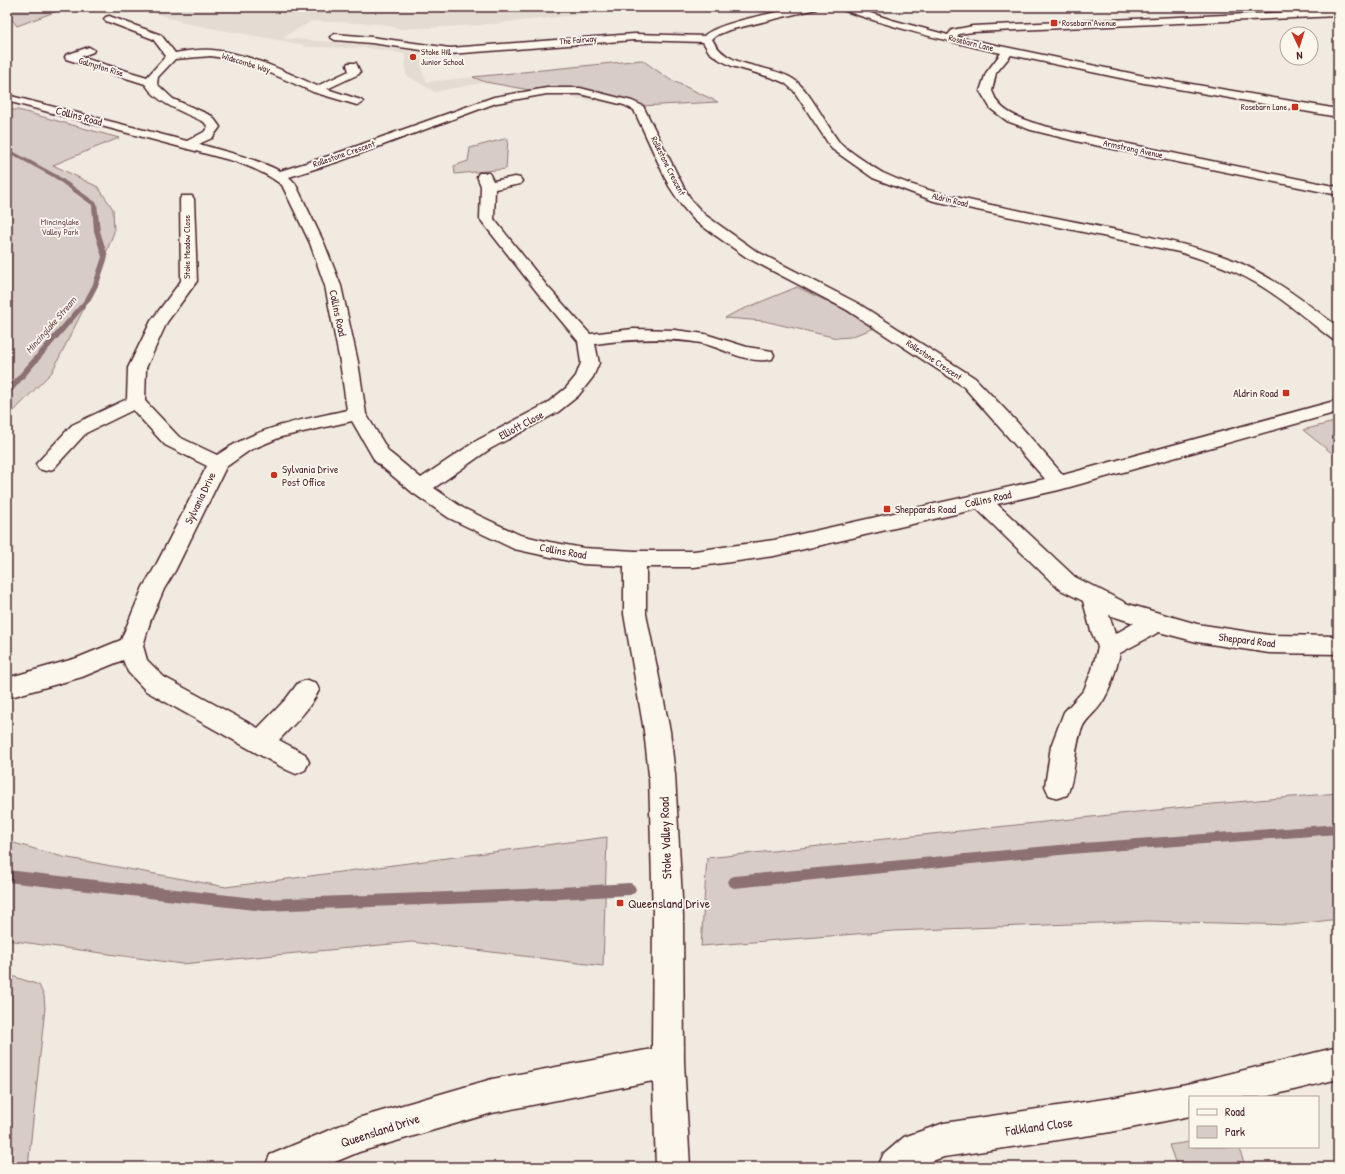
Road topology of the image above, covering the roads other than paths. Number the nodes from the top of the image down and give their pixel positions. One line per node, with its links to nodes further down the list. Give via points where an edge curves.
1 (813, 7): 6 (street, via 726,28)
2 (843, 7): 7 (street, Rosebarn Lane, via 887,22)
3 (1338, 13): 7 (street, via 973,28 956,32)
4 (109, 19): 10 (street, via 157,37)
5 (335, 37): 6 (street, The Fairway, via 371,40 448,54 621,37)
6 (708, 38): 22 (street, Aldrin Road, via 711,48 723,58 746,68 778,75 794,83 836,146 878,175 934,197 1174,246 1212,257 1250,273 1276,289)
7 (951, 38): 9 (street, Rosebarn Lane)
8 (89, 50): 12 (street, Galmpton Rise, via 70,57)
9 (1008, 52): 16 (street, Rosebarn Lane, via 1098,72); 20 (street, Armstrong Avenue, via 991,73 986,91 995,107 1011,118 1080,138)
10 (172, 56): 12 (street, via 153,76); 13 (street, Widecombe Way, via 224,54)
11 (357, 70): 13 (street)
12 (151, 82): 17 (street, via 154,88 169,100 208,118 214,127 208,135)
13 (317, 90): 15 (street, Widecombe Way)
14 (7, 98): 17 (street, Collins Road)
15 (357, 102)
16 (1338, 113)
17 (189, 145): 18 (street, Collins Road, via 241,159)
18 (279, 176): 27 (street, Collins Road, via 288,183 317,244 333,286); 30 (street, Rollestone Crescent, via 336,158 494,100 551,90 580,91 628,103 639,108 676,186 700,218 728,240 852,307 969,382)
19 (515, 181): 23 (street, via 486,181 487,219)
20 (1338, 191)
21 (187, 199): 25 (street, Stoke Meadow Close, via 189,281 159,321 137,368)
22 (1338, 335)
23 (586, 340): 24 (street, via 633,334 675,335 705,339 745,352); 31 (street, Elliott Close, via 590,363 584,377 572,392 552,408 483,445)
24 (766, 355)
25 (136, 402): 28 (street, via 172,441); 29 (street, via 79,429)
26 (1338, 406): 30 (street, Collins Road)
27 (357, 414): 28 (street, Sylvania Drive, via 276,432 243,446); 31 (street, Collins Road, via 382,456)
28 (218, 463): 37 (street, Sylvania Drive, via 154,587 138,622)
29 (46, 464)
30 (1059, 483): 32 (street, Collins Road)
31 (420, 488): 33 (street, Collins Road, via 456,513 514,541 583,556)
32 (980, 500): 33 (street, Collins Road, via 774,548 694,559); 34 (street, Sheppard Road, via 1067,583)
33 (634, 559): 44 (street, Stoke Valley Road, via 635,614 657,731 662,775 668,916)
34 (1092, 597): 35 (street, Sheppard Road, via 1120,610); 38 (street)
35 (1157, 622): 36 (street, Sheppard Road, via 1197,633 1269,644); 38 (street)
36 (1338, 645)
37 (131, 646): 39 (street, via 82,667); 41 (street, via 136,665 155,684)
38 (1110, 647): 43 (street, via 1093,696 1073,720 1064,746)
39 (7, 688)
40 (307, 690): 41 (street)
41 (261, 742): 42 (street)
42 (296, 762)
43 (1058, 786)
44 (668, 1062): 48 (street, Queensland Drive, via 492,1096 358,1135); 49 (street, Stoke Valley Road)
45 (1338, 1063): 46 (street)
46 (1202, 1096)
47 (1189, 1099): 50 (street, Falkland Close, via 1111,1115 944,1140 916,1149)
48 (282, 1167)
49 (673, 1167)
50 (895, 1167)

